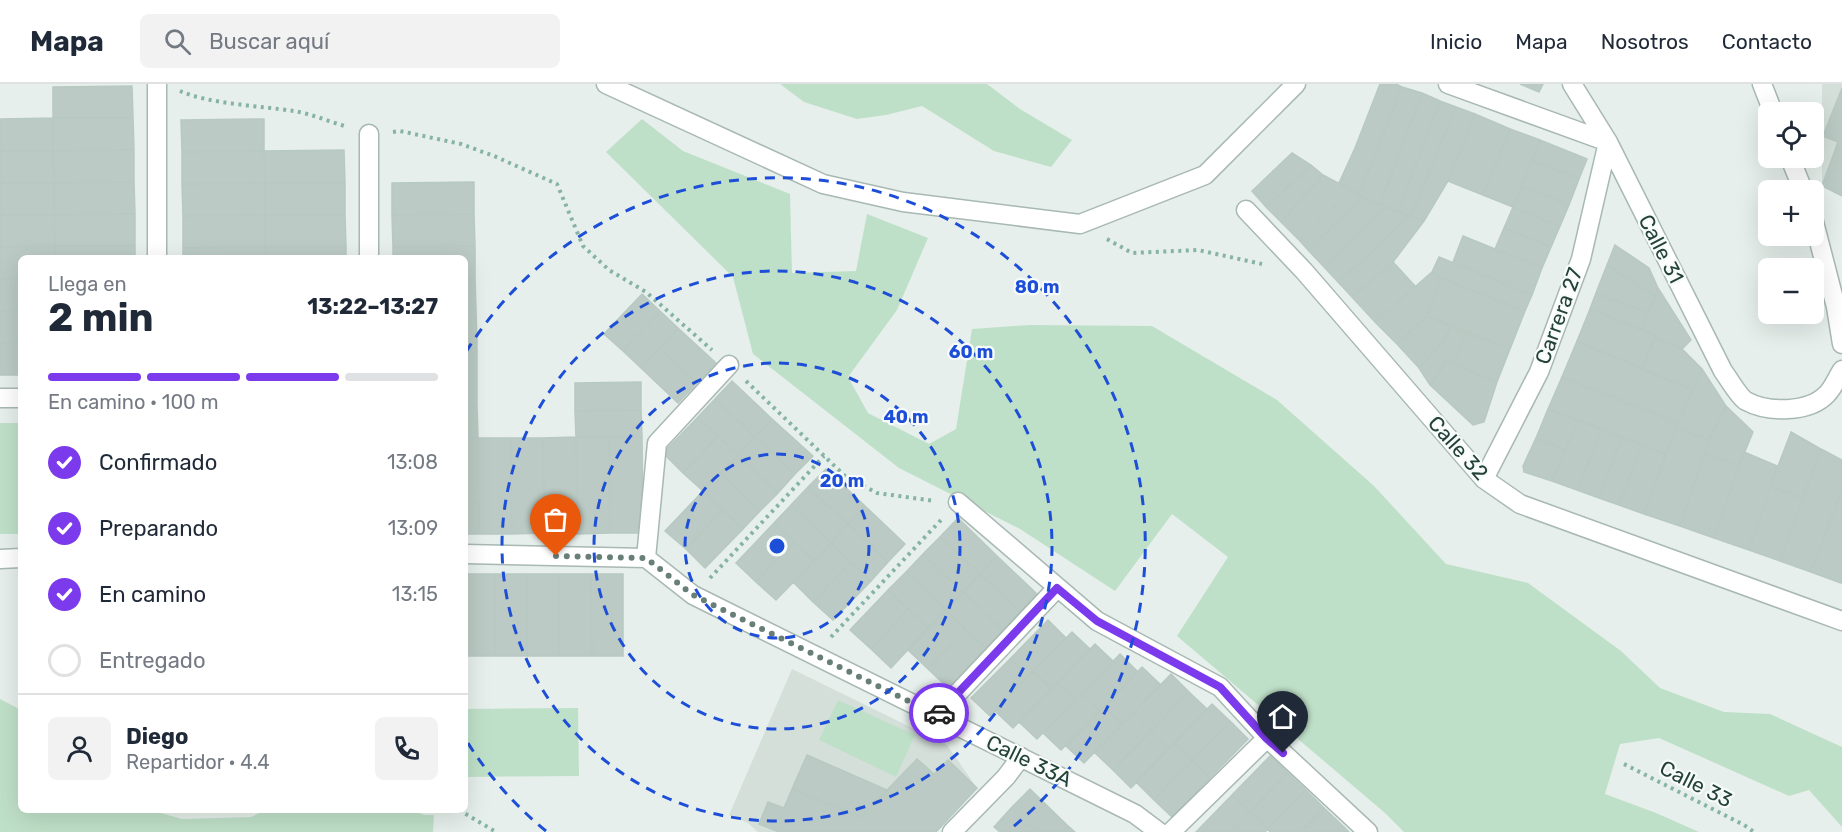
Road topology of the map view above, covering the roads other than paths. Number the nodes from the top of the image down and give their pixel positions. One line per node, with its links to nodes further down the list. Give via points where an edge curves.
1 (157, 84): 12 (street)
2 (606, 84): 3 (street, via 824,184 903,202 1080,224 1205,175)
3 (1296, 84)
4 (1448, 84): 9 (street)
5 (1572, 84): 9 (street, Calle 31)
6 (1762, 84): 7 (street)
7 (1769, 102)
8 (369, 134): 13 (street)
9 (1608, 142): 16 (street, Calle 31, via 1723,371 1744,401 1773,410 1816,403 1827,394); 19 (street, Carrera 27, via 1577,269 1539,372)
10 (1246, 210): 19 (street, Calle 32, via 1304,271)
11 (1820, 246): 14 (street)
12 (157, 255)
13 (369, 255)
14 (1842, 344)
15 (729, 365): 23 (street, via 657,443)
16 (1842, 370)
17 (0, 398): 18 (street)
18 (18, 398)
19 (1484, 479): 26 (street, Calle 32, via 1520,504)
20 (958, 502): 25 (street)
21 (468, 554): 23 (street)
22 (18, 558): 24 (street)
23 (646, 558): 27 (street, Calle 33A, via 693,595)
24 (0, 559)
25 (1057, 588): 27 (street); 28 (street, via 1097,621 1220,687)
26 (1842, 621)
27 (937, 715): 29 (street, Calle 33A)
28 (1266, 738): 32 (street); 33 (street)
29 (1021, 757): 30 (street); 31 (street, Calle 33A, via 1135,813)
30 (952, 832)
31 (1159, 832)
32 (1171, 832)
33 (1368, 832)

